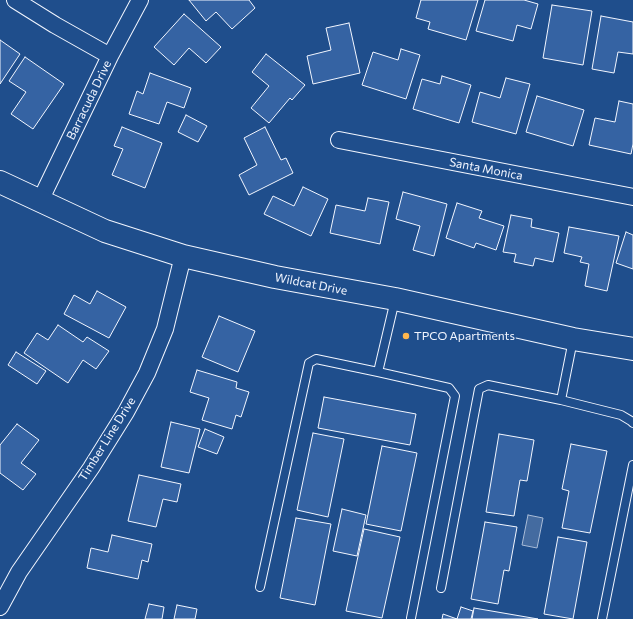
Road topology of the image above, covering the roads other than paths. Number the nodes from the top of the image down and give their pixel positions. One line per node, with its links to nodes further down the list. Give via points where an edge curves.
1 (15, 0): 3 (street)
2 (140, 0): 3 (street, Barracuda Drive)
3 (110, 56): 7 (street, Barracuda Drive)
4 (339, 140): 6 (street, Santa Monica)
5 (0, 182): 7 (main road, Wildcat Drive)
6 (633, 197)
7 (40, 201): 8 (main road, Wildcat Drive, via 105,231)
8 (183, 256): 9 (main road, Wildcat Drive, via 276,277); 18 (street, Timber Line Drive, via 165,330 147,373 118,424 19,572)
9 (395, 299): 10 (main road, Wildcat Drive); 12 (lane)
10 (573, 339): 11 (main road, Wildcat Drive); 13 (lane)
11 (633, 349)
12 (378, 372): 16 (lane, via 316,359 309,363); 19 (lane, via 449,388 455,396)
13 (561, 400): 14 (lane, via 621,415); 17 (lane, via 488,385 479,389)
14 (633, 423)
15 (633, 465): 20 (lane)
16 (260, 587)
17 (441, 588)
18 (0, 607)
19 (412, 618)
20 (602, 619)

